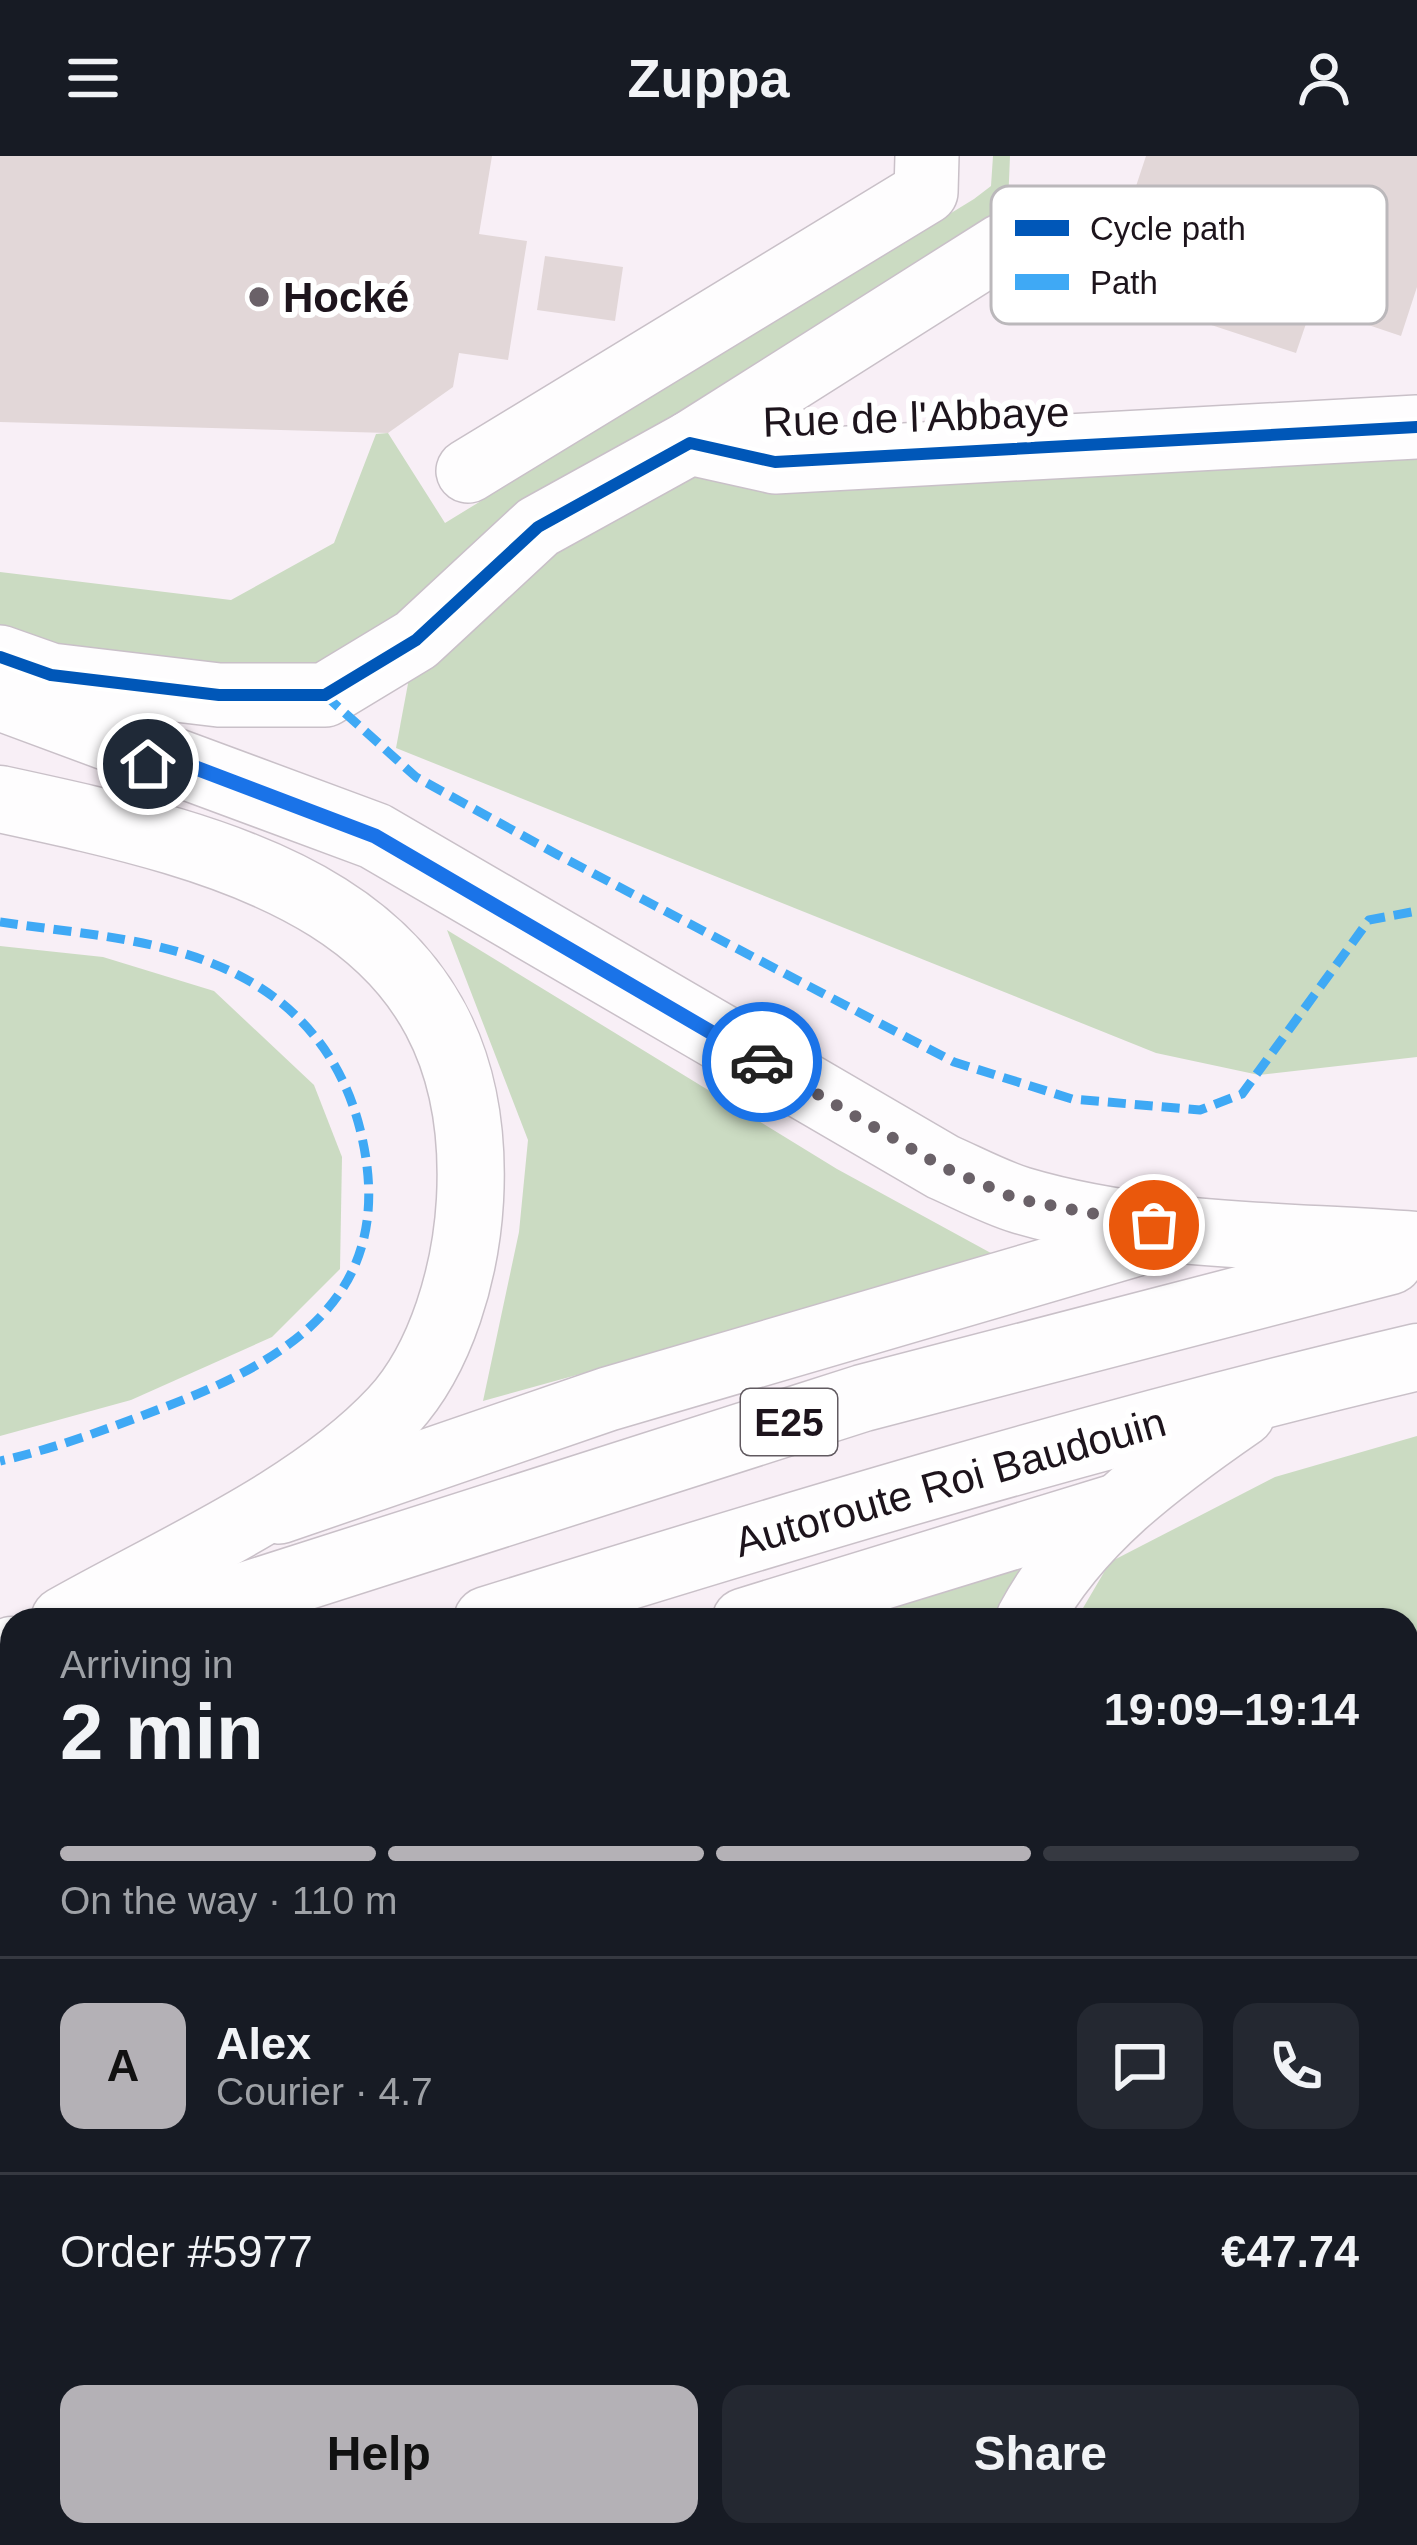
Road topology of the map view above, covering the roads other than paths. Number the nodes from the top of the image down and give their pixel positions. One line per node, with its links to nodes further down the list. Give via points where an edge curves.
1 (927, 156): 5 (street, via 926,192)
2 (991, 253): 4 (street, Rue de l'Abbaye)
3 (1417, 427): 4 (street, Rue de l'Abbaye, via 775,462)
4 (690, 443): 6 (street, Rue de l'Abbaye, via 538,527 416,640 325,695 198,693 51,675)
5 (468, 470)
6 (0, 657)
7 (0, 697): 9 (highway)
8 (0, 732): 9 (highway, via 100,760)
9 (196, 768): 13 (highway, via 375,836 943,1167 1017,1199)
10 (0, 800): 11 (highway)
11 (134, 828): 12 (highway); 18 (highway, via 283,881 370,934 434,1019 469,1135 464,1254 417,1376 350,1452)
12 (0, 830)
13 (1188, 1229): 14 (highway); 18 (street, via 608,1399)
14 (1417, 1250): 20 (highway, E25, via 862,1398)
15 (1417, 1358): 16 (highway, Autoroute Roi Baudouin / E25)
16 (1275, 1391): 17 (highway); 21 (highway, Autoroute Roi Baudouin / E25, via 842,1510)
17 (1125, 1503): 22 (street); 23 (highway, via 1058,1571)
18 (218, 1533): 19 (highway)
19 (85, 1608)
20 (206, 1608)
21 (526, 1608)
22 (783, 1608)
23 (1037, 1608)

